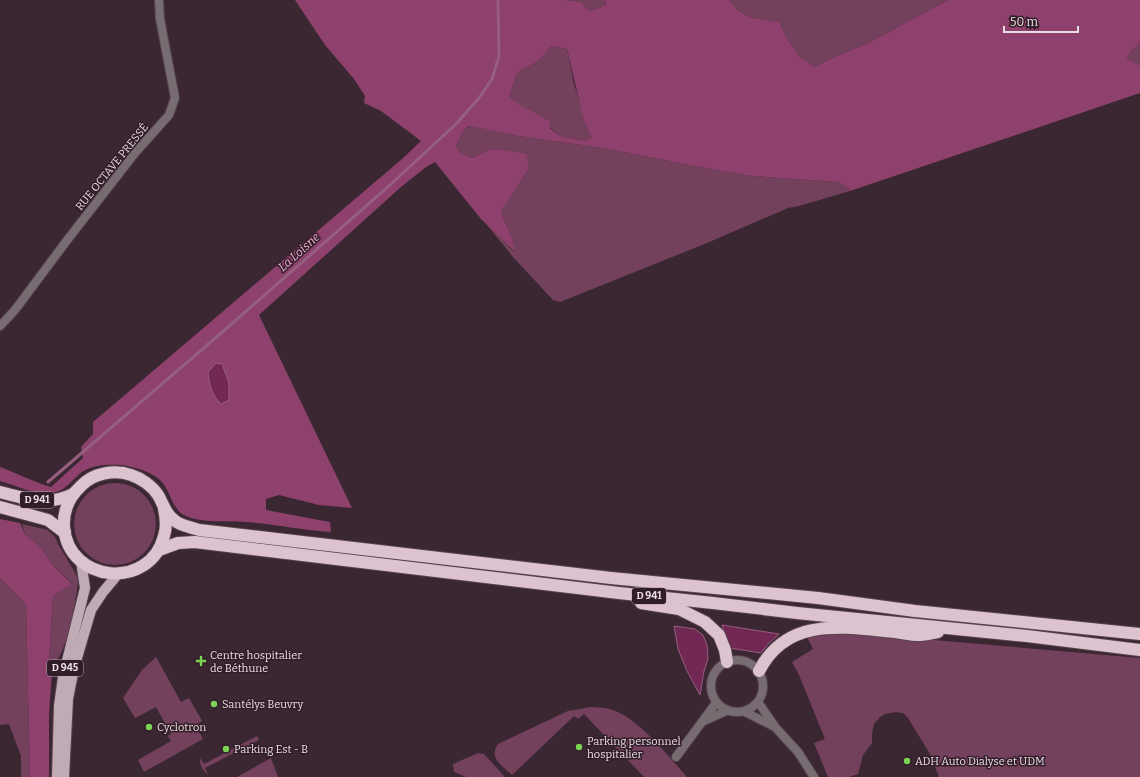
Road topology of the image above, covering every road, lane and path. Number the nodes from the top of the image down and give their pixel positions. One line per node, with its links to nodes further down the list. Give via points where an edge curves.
1 (159, 0): 2 (street, RUE OCTAVE PRESSÉ, via 160,19 175,98 169,115 135,153)
2 (0, 326)
3 (0, 492): 4 (highway, D 941, via 40,501 51,501)
4 (73, 494): 6 (highway, via 85,482 99,474 116,472 132,475 146,482 157,494); 7 (highway, via 64,519)
5 (0, 507): 7 (highway, D 941, via 48,520)
6 (164, 509): 8 (highway, via 166,523); 13 (highway, D 941, via 174,520 199,530 612,578)
7 (65, 533): 9 (highway, via 68,544)
8 (159, 550): 10 (highway, via 141,567); 11 (highway, D 941, via 178,543 195,542)
9 (81, 561): 10 (highway, via 92,569); 24 (main road, D 945, via 85,588 62,684 57,737)
10 (118, 574): 24 (main road, D 945, via 91,610 74,668 68,699)
11 (588, 590): 12 (highway, D 941); 15 (highway, via 619,599 679,609 705,622 719,635)
12 (955, 630): 14 (highway, D 941); 16 (highway, via 920,635 854,628 818,628 799,633 782,642 765,659)
13 (1140, 634)
14 (1140, 650)
15 (727, 662): 16 (street, via 745,661); 18 (street, via 714,672 711,679 710,687)
16 (759, 671): 17 (street, via 763,687)
17 (758, 702): 20 (street); 22 (street)
18 (716, 703): 19 (street); 21 (street)
19 (726, 711): 20 (street); 21 (street)
20 (745, 712): 22 (street)
21 (703, 721): 23 (street)
22 (776, 728): 25 (street, via 798,752)
23 (676, 757)
24 (62, 776)
25 (814, 777)

